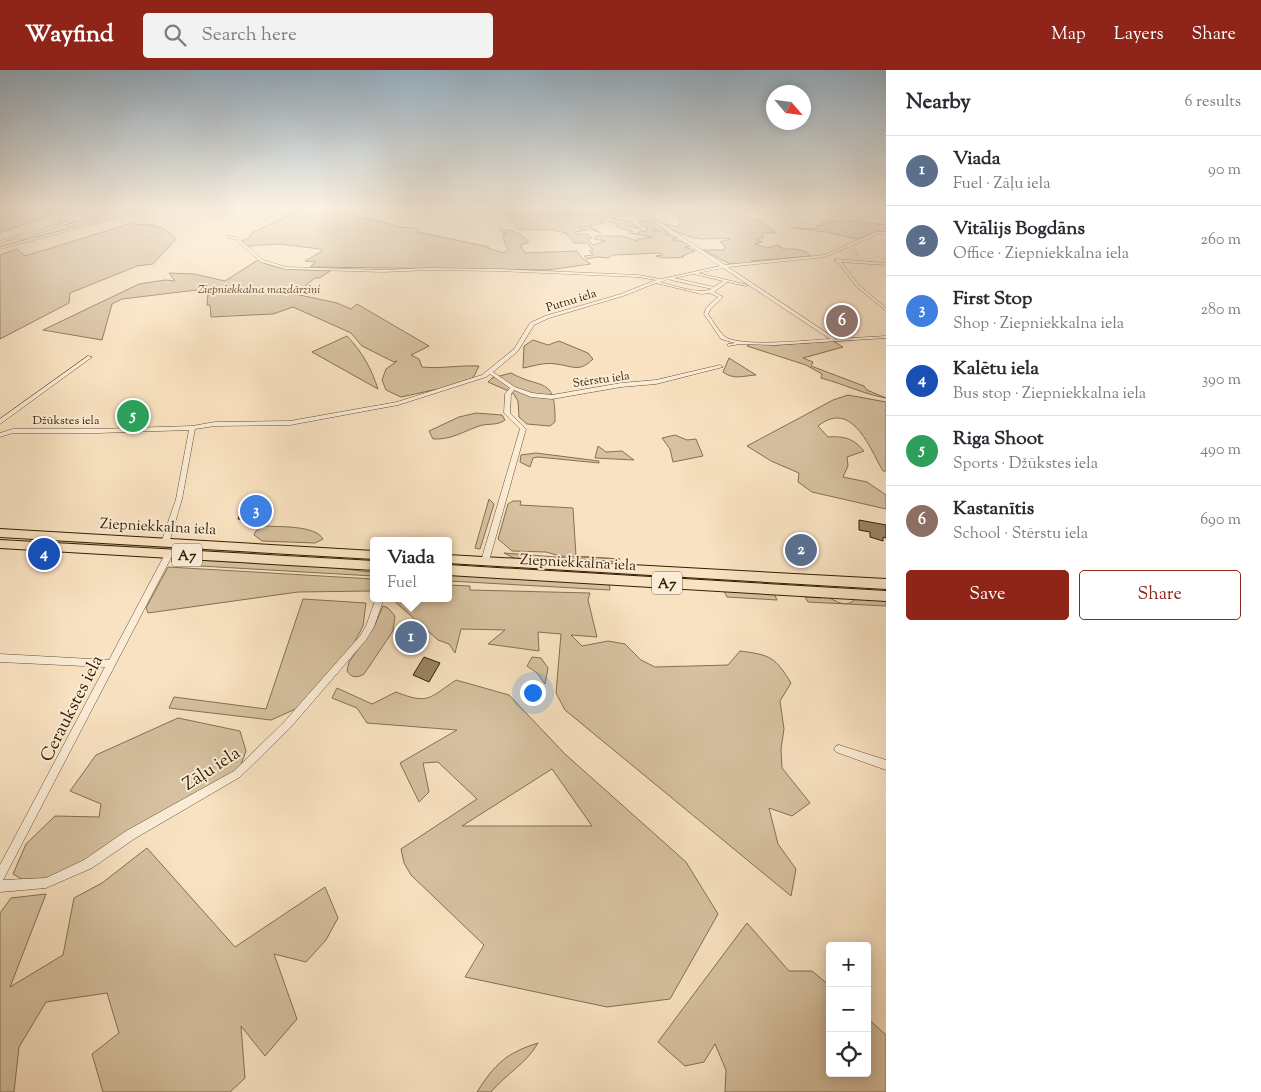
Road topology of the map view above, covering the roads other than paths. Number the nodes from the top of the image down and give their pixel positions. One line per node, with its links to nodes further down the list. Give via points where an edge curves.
1 (255, 255): 10 (street, via 262,261 286,268 499,270 638,276)
2 (707, 255): 7 (street)
3 (828, 255): 4 (street, Putnu iela)
4 (825, 256): 5 (street); 7 (street, Putnu iela)
5 (838, 260): 6 (street); 16 (street, via 858,286)
6 (886, 264)
7 (724, 266): 8 (street, Putnu iela); 13 (street)
8 (692, 273): 9 (street, Putnu iela); 11 (street)
9 (668, 278): 10 (street, Putnu iela); 14 (street)
10 (661, 280): 12 (street, Putnu iela)
11 (725, 281): 13 (street); 14 (street)
12 (655, 282): 15 (street, via 701,293); 23 (street, Putnu iela, via 532,324 516,350)
13 (746, 283): 18 (street)
14 (716, 288): 15 (street)
15 (711, 292): 19 (street, via 721,297 706,314 723,338)
16 (886, 310)
17 (886, 336): 18 (street)
18 (835, 340): 19 (street)
19 (740, 343): 20 (street)
20 (730, 345)
21 (90, 357): 25 (street)
22 (720, 367): 24 (street, Stērstu iela, via 656,382 552,397 531,395)
23 (490, 372): 24 (street, Stērstu iela); 26 (street, Putnu iela, via 476,380 419,398 324,418)
24 (513, 388): 35 (street, via 508,394 507,413 523,429)
25 (0, 422)
26 (192, 428): 27 (street, Džūkstes iela, via 13,432); 30 (street, Ceraukstes iela)
27 (0, 435)
28 (0, 533): 30 (highway, Ziepniekkalna iela / A7)
29 (0, 544): 30 (highway, Ziepniekkalna iela / A7)
30 (167, 549): 31 (highway, Ziepniekkalna iela / A7); 34 (highway, Ziepniekkalna iela / A7); 45 (street, Ceraukstes iela)
31 (276, 549): 32 (highway, Ziepniekkalna iela / A7); 34 (highway, via 269,554)
32 (370, 555)
33 (452, 559): 35 (highway, Ziepniekkalna iela / A7)
34 (270, 560): 36 (highway, Ziepniekkalna iela / A7)
35 (485, 561): 38 (highway, via 483,569); 39 (highway, Ziepniekkalna iela / A7)
36 (370, 566)
37 (452, 570): 38 (highway, Ziepniekkalna iela / A7)
38 (475, 572): 41 (highway, Ziepniekkalna iela / A7)
39 (826, 580): 40 (highway, Ziepniekkalna iela / A7); 41 (highway, via 826,586)
40 (886, 584)
41 (833, 592): 42 (highway, Ziepniekkalna iela / A7)
42 (886, 596)
43 (379, 602): 49 (street, Zāļu iela, via 363,638 282,731 237,774 130,835 88,864 46,883)
44 (0, 658): 45 (street)
45 (112, 664): 48 (street, Ceraukstes iela)
46 (839, 749): 47 (street)
47 (886, 765)
48 (0, 876)
49 (0, 886)

